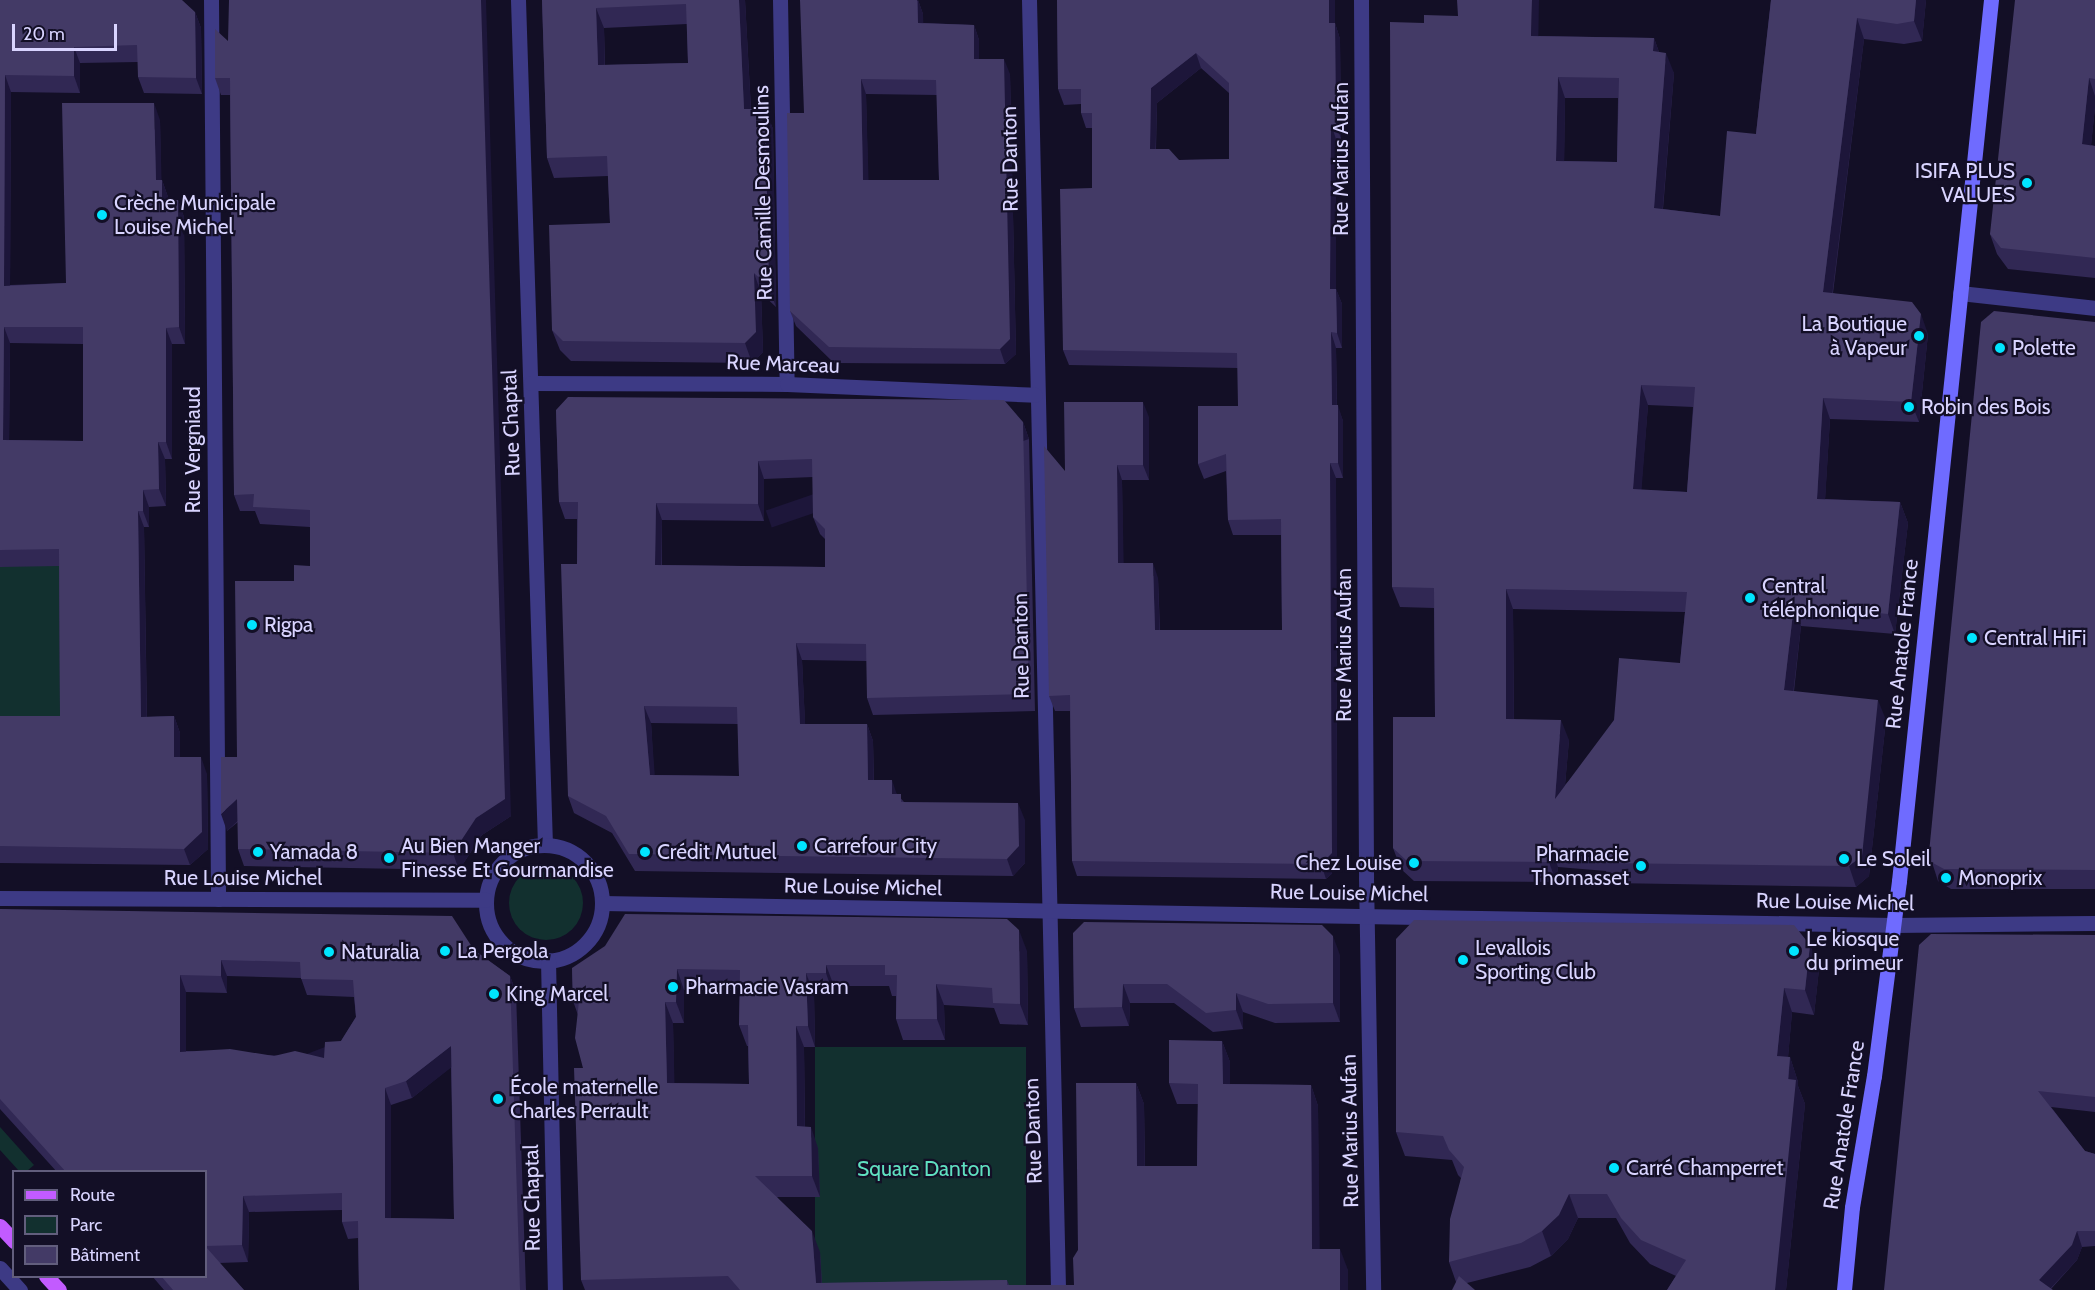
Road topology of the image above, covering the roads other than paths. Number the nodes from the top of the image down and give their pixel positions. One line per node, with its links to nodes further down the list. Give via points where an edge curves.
1 (211, 0): 14 (street, Rue Vergniaud)
2 (518, 0): 9 (street, Rue Chaptal)
3 (780, 0): 10 (street, Rue Camille Desmoulins)
4 (1029, 0): 11 (street, Rue Danton)
5 (1361, 0): 18 (street, Rue Marius Aufan)
6 (1991, 0): 7 (main road, Rue Anatole France)
7 (1960, 293): 8 (street); 20 (main road, Rue Anatole France)
8 (2095, 308)
9 (531, 383): 10 (street, Rue Marceau); 12 (street, Rue Chaptal)
10 (787, 384): 11 (street, Rue Marceau)
11 (1035, 395): 17 (street, Rue Danton)
12 (545, 845): 15 (street, via 515,853 497,868); 16 (street, via 561,847 586,863 596,876)
13 (0, 898): 14 (street, Rue Louise Michel)
14 (218, 899): 15 (street, Rue Louise Michel)
15 (486, 900): 21 (street, via 489,920 507,948 520,956)
16 (602, 903): 17 (street, Rue Louise Michel); 21 (street, via 599,921 585,943 564,957)
17 (1048, 912): 18 (street, Rue Louise Michel); 29 (street, Rue Danton)
18 (1367, 915): 20 (street, Rue Louise Michel); 30 (street, Rue Marius Aufan)
19 (2095, 923): 20 (street, Rue Louise Michel)
20 (1893, 925): 31 (main road, Rue Anatole France, via 1852,1207)
21 (548, 960): 28 (street, Rue Chaptal)
22 (0, 1226): 23 (main road)
23 (12, 1239)
24 (0, 1268): 26 (street)
25 (48, 1278): 27 (main road)
26 (20, 1290)
27 (59, 1290)
28 (555, 1290)
29 (1058, 1290)
30 (1373, 1290)
31 (1844, 1290)

